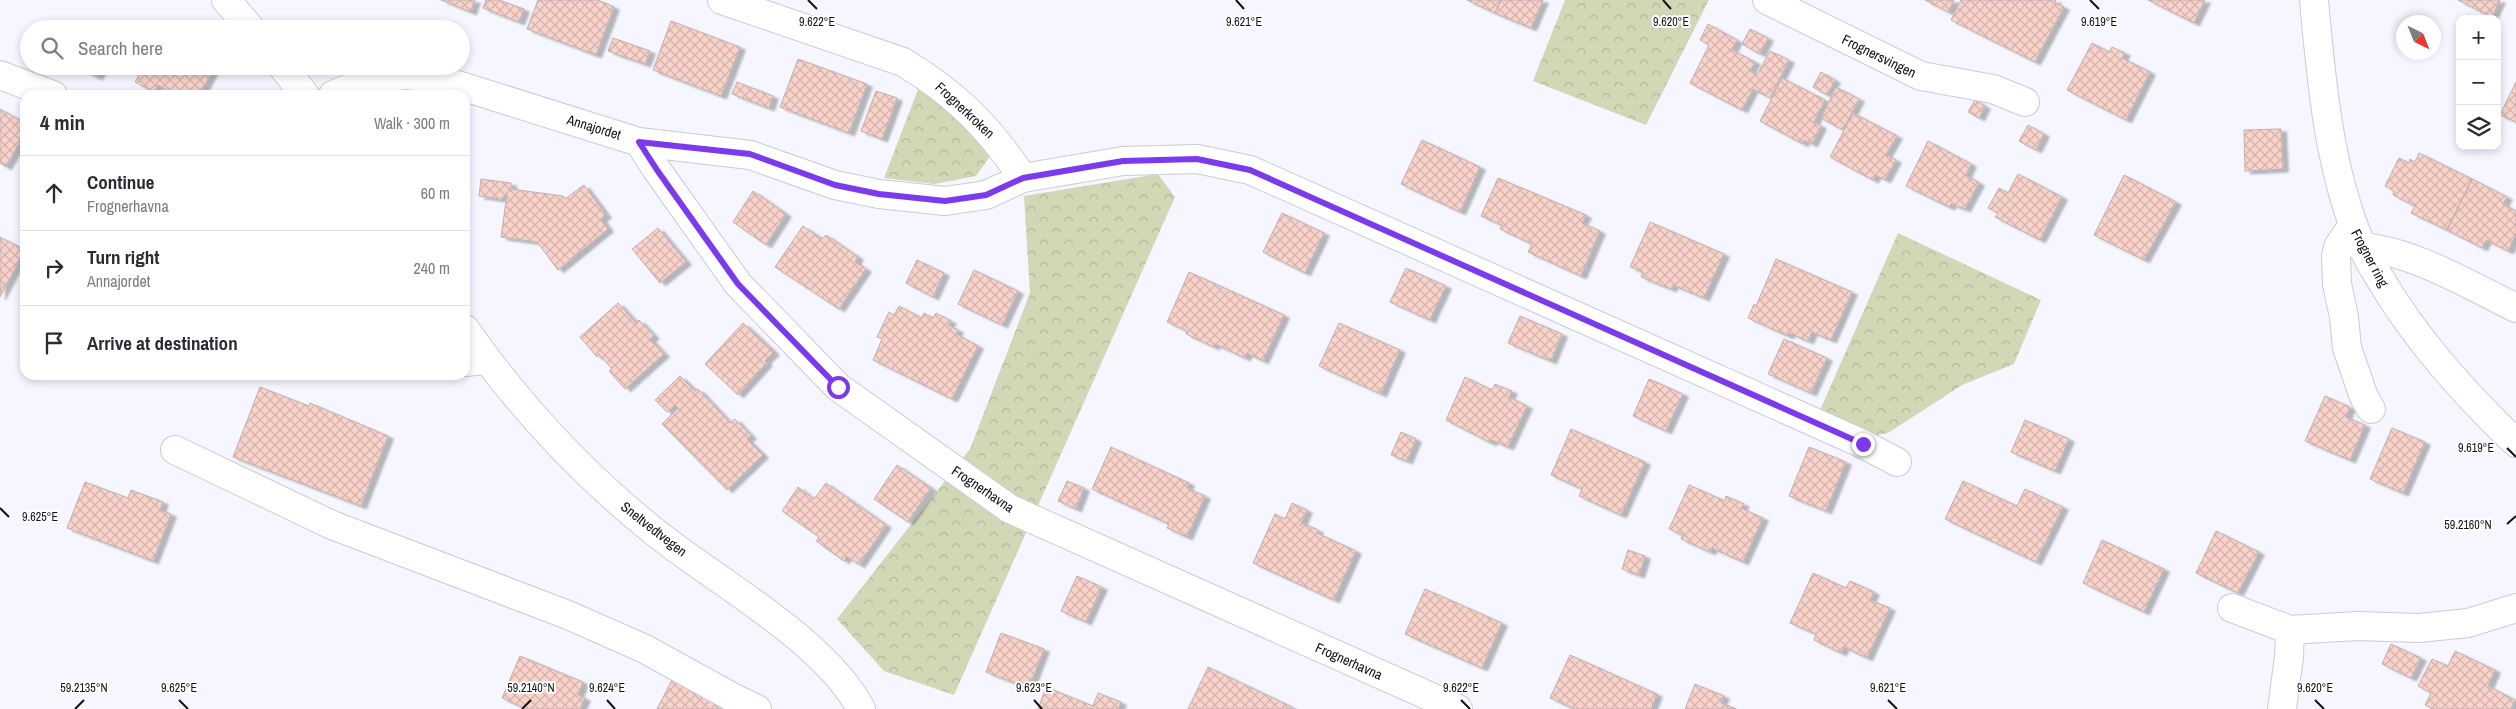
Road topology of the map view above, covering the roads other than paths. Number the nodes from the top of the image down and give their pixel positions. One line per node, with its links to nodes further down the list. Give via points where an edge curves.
1 (226, 0): 5 (street)
2 (722, 0): 15 (street, Frognerkroken, via 903,62 963,104 999,142)
3 (1767, 0): 13 (street, Frognersvingen, via 1921,76 1993,89)
4 (2314, 0): 16 (street, Frogner ring, via 2322,92 2338,172)
5 (243, 20)
6 (0, 75): 10 (street)
7 (289, 75): 11 (street)
8 (407, 75): 12 (street, Annajordet, via 366,81)
9 (407, 75): 14 (street, Annajordet, via 445,81)
10 (40, 90)
11 (301, 90)
12 (345, 90)
13 (2025, 102)
14 (639, 142): 15 (street, Annajordet, via 750,154 835,185 879,194 945,201 986,195); 29 (street, Frognerhavna, via 738,284 838,387 1010,509)
15 (1023, 178): 23 (street, Annajordet, via 1123,161 1197,159 1250,170)
16 (2357, 236): 17 (street); 20 (street, via 2338,247 2337,284 2347,348); 21 (street, Frogner ring, via 2417,334 2472,401)
17 (2516, 308)
18 (470, 344): 19 (street, Sneltvedtvegen)
19 (476, 361): 28 (street, Sneltvedtvegen, via 585,471 656,533 819,656 854,696)
20 (2371, 409)
21 (2516, 443)
22 (175, 450): 27 (street, via 332,525 568,614 645,649)
23 (1897, 462)
24 (2232, 608): 26 (street)
25 (2516, 608): 26 (street, via 2468,623 2420,628 2357,626)
26 (2290, 630): 30 (street, via 2290,657)
27 (757, 709)
28 (861, 709)
29 (1458, 709)
30 (2282, 709)

